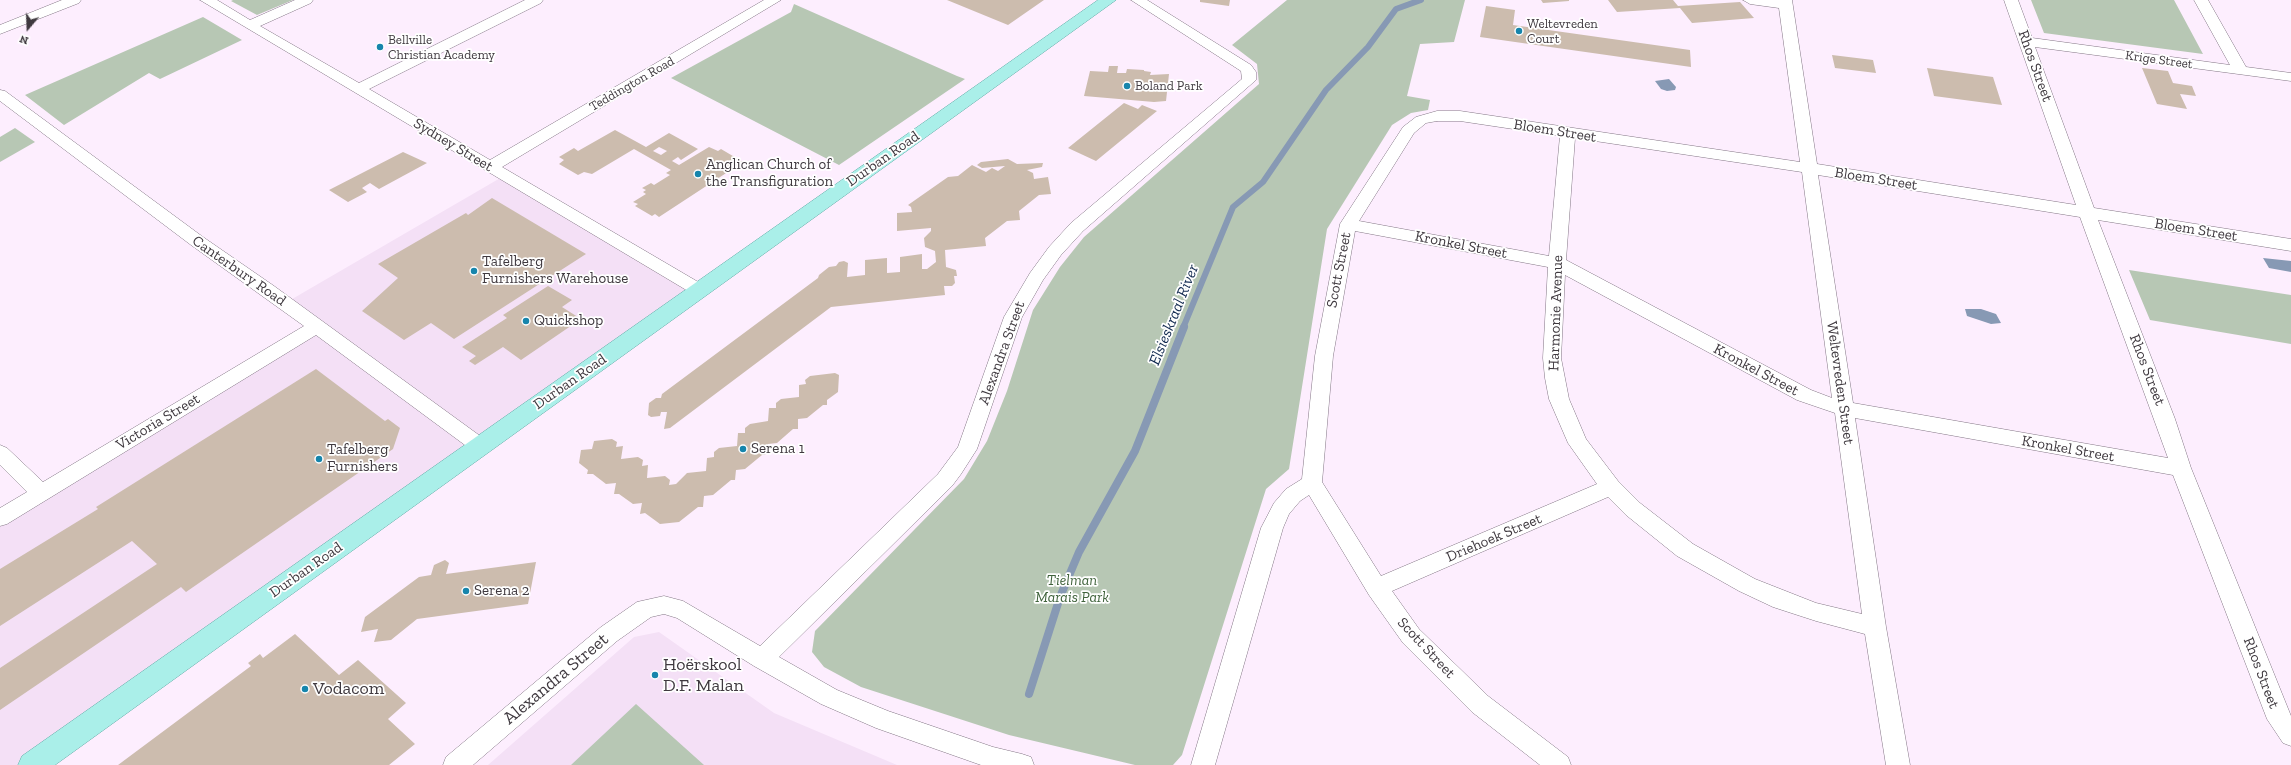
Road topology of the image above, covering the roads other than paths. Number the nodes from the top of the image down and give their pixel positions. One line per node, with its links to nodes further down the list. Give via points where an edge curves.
1 (74, 0): 13 (street)
2 (207, 0): 12 (street, Sydney Street)
3 (306, 0): 12 (street)
4 (536, 0): 17 (street)
5 (774, 0): 21 (street, Teddington Road)
6 (1108, 0): 27 (main road, Durban Road)
7 (1138, 0): 39 (street, Alexandra Street, via 1246,68 1249,80 1107,201 1055,251 1036,277 1013,317 966,450 954,468 945,480)
8 (1750, 0): 11 (street)
9 (2011, 0): 14 (street, Rhos Street)
10 (2201, 0): 15 (street)
11 (1786, 3): 22 (street, Weltevreden Street)
12 (250, 25): 17 (street, Sydney Street)
13 (0, 30)
14 (2026, 42): 15 (street, Krige Street); 23 (street, Rhos Street)
15 (2241, 71): 16 (street, Krige Street)
16 (2291, 78)
17 (358, 89): 21 (street, Sydney Street)
18 (0, 94): 28 (street, Canterbury Road)
19 (1460, 116): 20 (street, Bloem Street); 24 (street, Scott Street, via 1437,116 1421,120 1408,130)
20 (1568, 133): 22 (street, Bloem Street); 26 (street, Harmonie Avenue)
21 (490, 167): 27 (street, Sydney Street)
22 (1808, 168): 23 (street, Bloem Street); 29 (street, Weltevreden Street)
23 (2088, 213): 25 (street, Bloem Street); 32 (street, Rhos Street)
24 (1348, 224): 26 (street, Kronkel Street); 33 (street, Scott Street, via 1324,356)
25 (2291, 245)
26 (1556, 263): 29 (street, Kronkel Street, via 1804,395); 34 (street, Harmonie Avenue, via 1552,358 1558,399 1578,443)
27 (699, 290): 30 (main road, Durban Road)
28 (317, 326): 30 (street, Canterbury Road); 35 (street, Victoria Street)
29 (1844, 409): 32 (street, Kronkel Street); 38 (street, Weltevreden Street)
30 (480, 446): 41 (main road, Durban Road)
31 (0, 453): 35 (street)
32 (2182, 468): 40 (street, Rhos Street, via 2279,719)
33 (1312, 483): 37 (street, Scott Street); 44 (street, via 1293,495 1281,509 1272,528)
34 (1611, 487): 37 (street, Driehoek Street); 38 (street, Harmonie Avenue, via 1657,530 1715,568 1781,600)
35 (41, 493): 36 (street, Victoria Street)
36 (0, 518)
37 (1377, 588): 45 (street, Scott Street, via 1411,636 1480,704)
38 (1875, 627): 46 (street, Weltevreden Street)
39 (762, 659): 42 (street, Alexandra Street, via 683,610 664,605 645,609 609,634); 43 (street, via 829,697 884,720 993,758)
40 (2291, 735)
41 (32, 765)
42 (455, 765)
43 (1022, 765)
44 (1203, 765)
45 (1559, 765)
46 (1898, 765)

